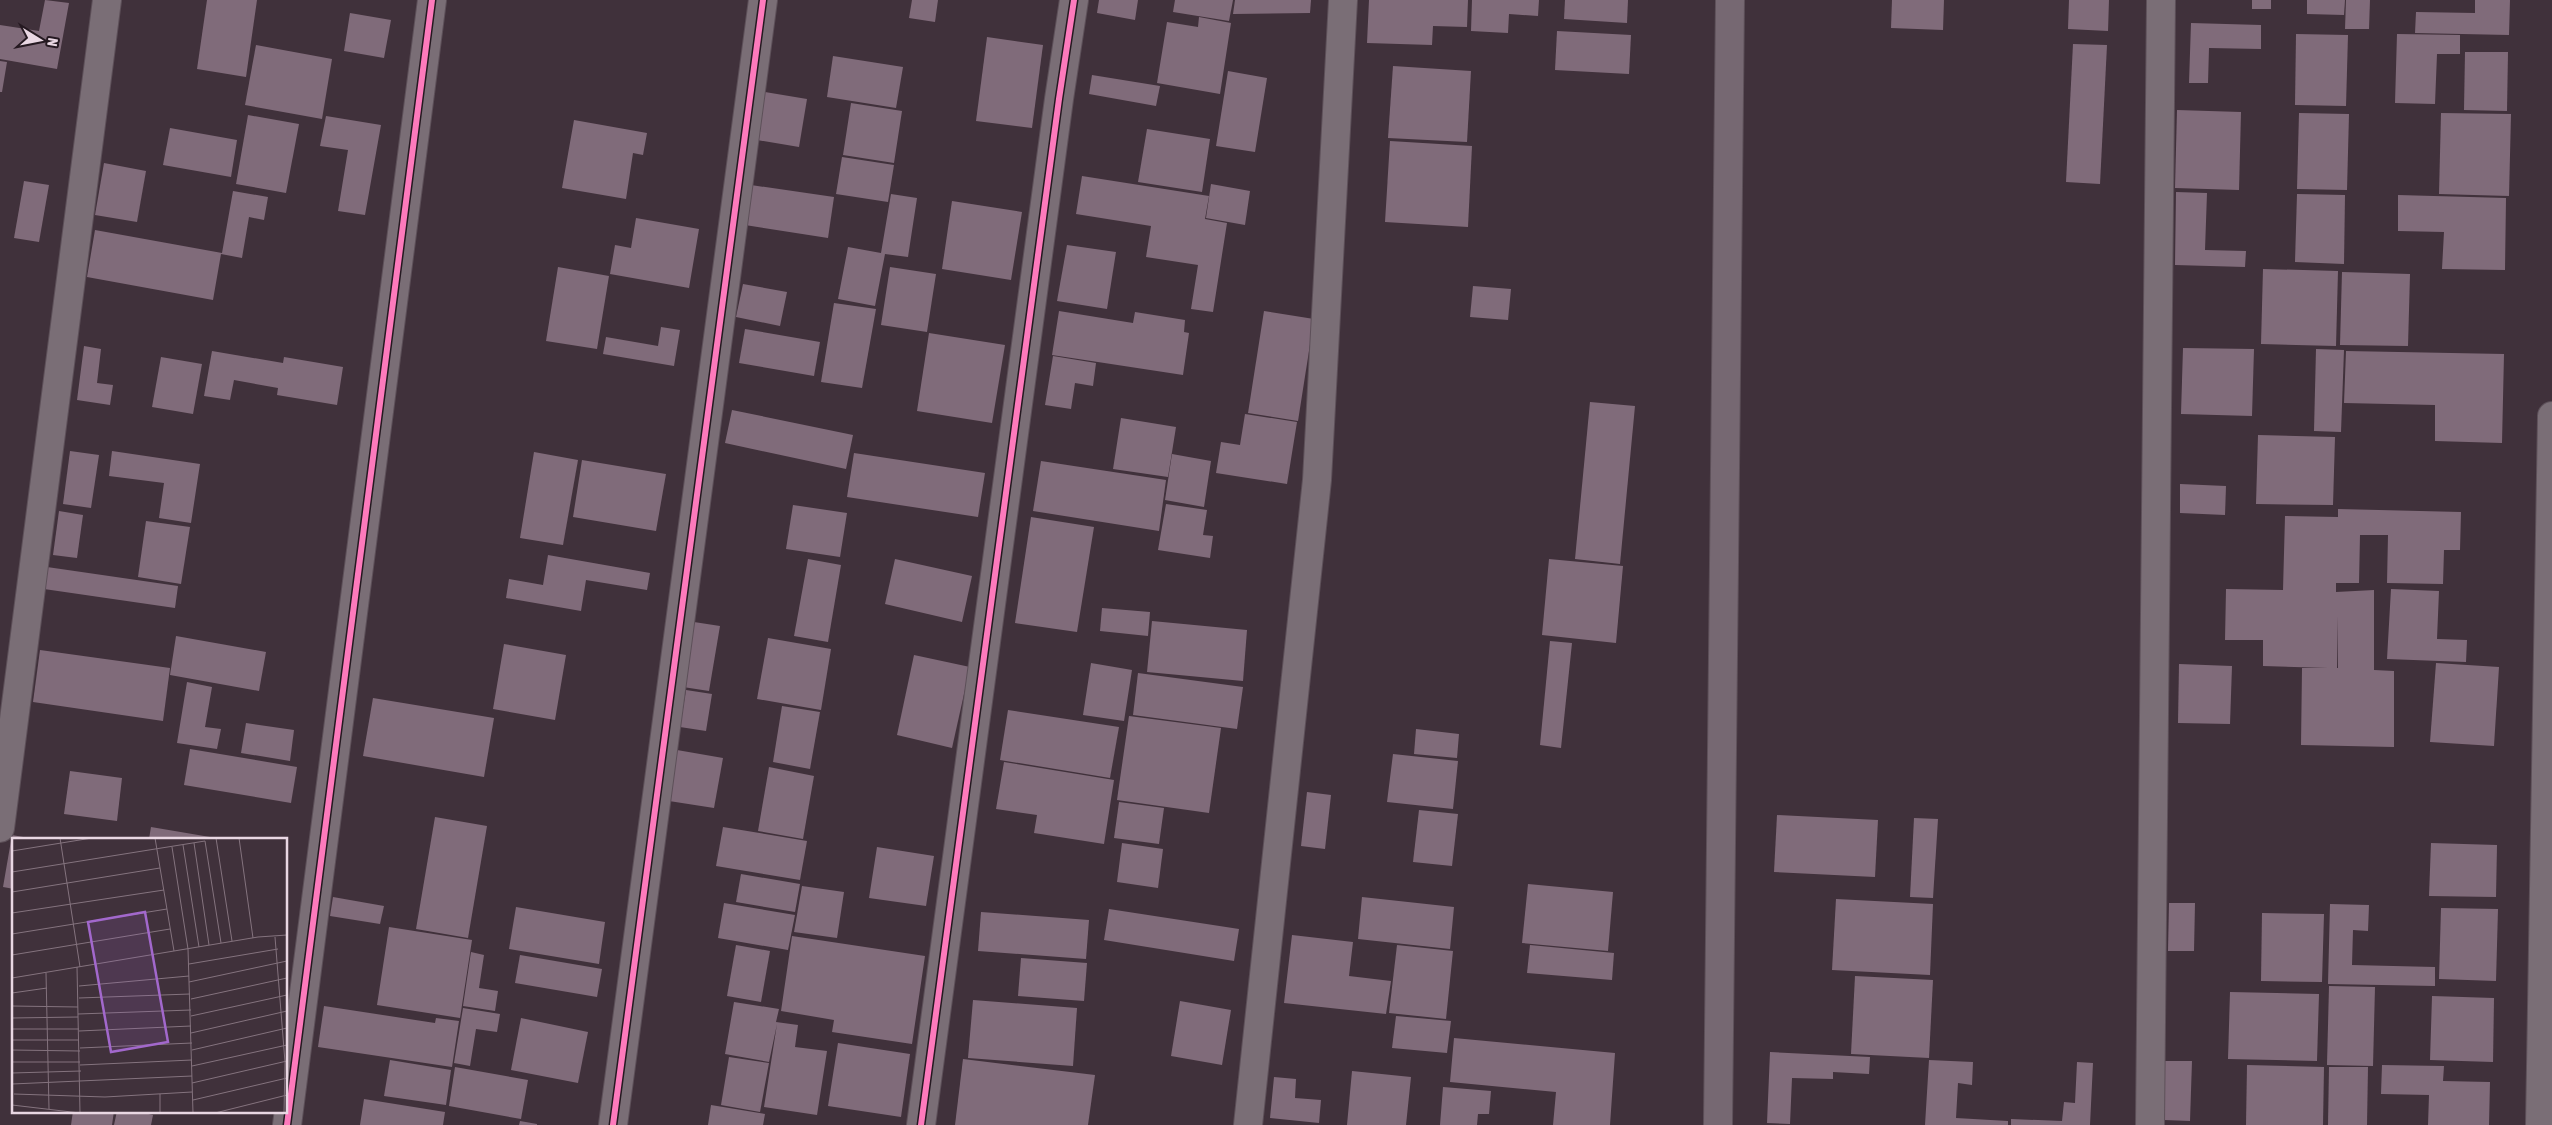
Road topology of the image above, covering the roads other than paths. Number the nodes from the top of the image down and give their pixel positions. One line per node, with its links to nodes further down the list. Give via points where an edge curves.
1 (107, 0): 9 (street)
2 (432, 0): 10 (street)
3 (763, 0): 11 (street)
4 (1074, 0): 12 (street)
5 (1343, 0): 13 (street, via 1317,480)
6 (1730, 0): 14 (street)
7 (2161, 0): 15 (street)
8 (2552, 416): 16 (street)
9 (0, 828)
10 (287, 1125)
11 (613, 1125)
12 (921, 1125)
13 (1248, 1125)
14 (1718, 1125)
15 (2150, 1125)
16 (2540, 1125)

